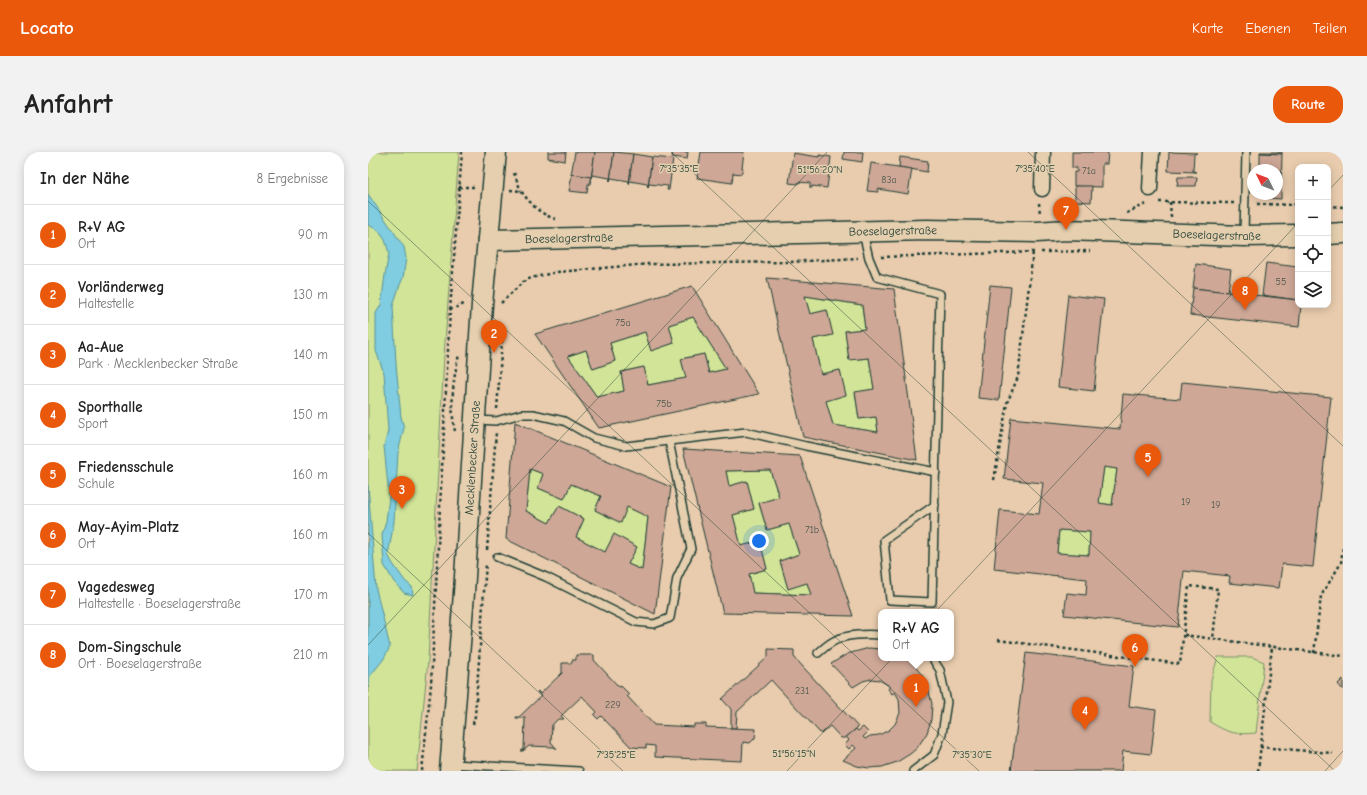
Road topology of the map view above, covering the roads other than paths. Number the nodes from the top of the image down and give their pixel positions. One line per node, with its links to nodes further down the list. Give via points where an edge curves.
1 (496, 152): 12 (street, Mecklenbecker Straße)
2 (1043, 152): 5 (street)
3 (1152, 152): 6 (street)
4 (1246, 152): 11 (lane)
5 (1042, 189)
6 (1150, 189)
7 (862, 231): 11 (street, Boeselagerstraße, via 1066,230); 12 (street, Boeselagerstraße); 15 (lane, via 877,277 940,294)
8 (1343, 233): 9 (street)
9 (1331, 234)
10 (1295, 235): 11 (street, Boeselagerstraße)
11 (1244, 236)
12 (488, 240): 13 (street, Mecklenbecker Straße)
13 (474, 420): 14 (lane, via 496,421 521,414 533,414 564,421 594,438 626,446); 21 (street, Mecklenbecker Straße)
14 (669, 441): 15 (lane, via 746,432); 17 (lane, via 690,549 677,578 670,618 654,624 636,622 546,577)
15 (936, 472): 16 (lane)
16 (935, 505): 16 (lane, via 932,602 890,600 884,540)
17 (497, 556)
18 (878, 635): 19 (lane, via 834,640)
19 (818, 652)
20 (934, 661): 23 (lane, via 940,670 947,702 942,734 934,755)
21 (450, 768): 22 (lane, Mecklenbecker Straße)
22 (579, 771)
23 (913, 771)

